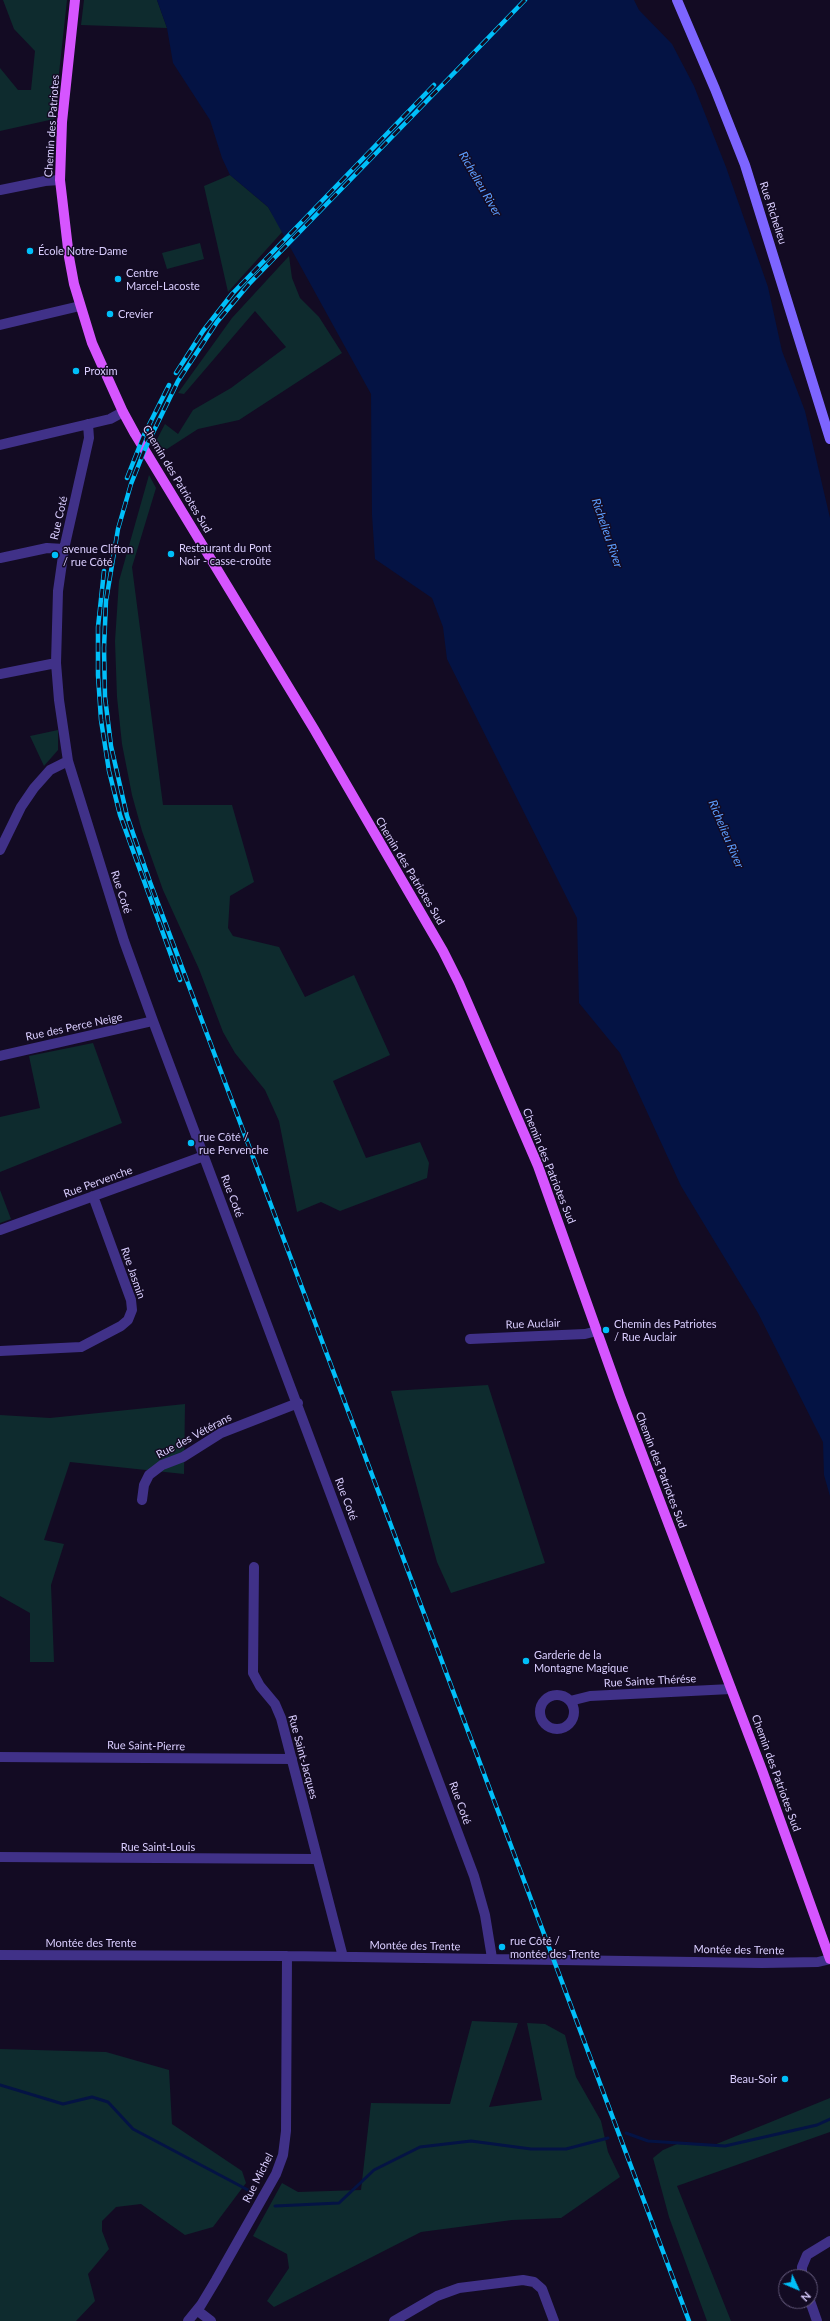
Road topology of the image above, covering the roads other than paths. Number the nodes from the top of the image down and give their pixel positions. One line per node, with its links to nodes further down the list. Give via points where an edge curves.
1 (75, 0): 3 (main road, Chemin des Patriotes, via 62,122)
2 (677, 0): 9 (main road, Rue Richelieu, via 745,165)
3 (60, 180): 4 (street); 5 (main road, Chemin des Patriotes, via 68,257)
4 (0, 190)
5 (80, 306): 6 (street); 7 (main road, Chemin des Patriotes, via 92,343)
6 (0, 325)
7 (123, 412): 8 (street); 22 (main road, Chemin des Patriotes Sud, via 314,729 443,951 532,1150)
8 (88, 424): 10 (street); 11 (street, Rue Coté, via 89,438)
9 (830, 439)
10 (0, 445)
11 (64, 549): 12 (street, via 47,548); 13 (street, Rue Coté, via 58,590)
12 (0, 558)
13 (56, 663): 14 (street); 15 (street, Rue Coté)
14 (0, 674)
15 (68, 761): 16 (street, via 50,770 34,788 21,807); 17 (street, Rue Coté, via 117,920)
16 (0, 850)
17 (153, 1021): 18 (street, Rue des Perce Neige); 19 (street, Rue Coté)
18 (0, 1056)
19 (204, 1156): 20 (street, Rue Pervenche); 25 (street, Rue Coté)
20 (93, 1196): 21 (street, Rue Pervenche); 24 (street, Rue Jasmin, via 131,1300 132,1310 128,1320 81,1347)
21 (0, 1230)
22 (597, 1331): 23 (street, Rue Auclair, via 585,1334); 28 (main road, Chemin des Patriotes Sud)
23 (470, 1339)
24 (0, 1351)
25 (298, 1403): 26 (street, Rue des Vétérans, via 221,1433 183,1456 162,1465 149,1476 144,1485); 37 (street, Rue Coté, via 474,1876 486,1921)
26 (142, 1500)
27 (254, 1567): 31 (street, Rue Saint-Jacques, via 253,1673 278,1710)
28 (731, 1689): 29 (street, Rue Sainte Thérése, via 590,1696); 38 (main road, Chemin des Patriotes Sud)
29 (570, 1701)
30 (0, 1757): 31 (street, Rue Saint-Pierre)
31 (292, 1759): 33 (street, Rue Saint-Jacques)
32 (0, 1857): 33 (street, Rue Saint-Louis)
33 (316, 1859): 36 (street, Rue Saint-Jacques)
34 (0, 1955): 35 (street, Montée des Trente)
35 (287, 1956): 36 (street, Montée des Trente); 42 (street, Rue Michel, via 286,2131 283,2155 276,2174)
36 (343, 1957): 37 (street, Montée des Trente)
37 (492, 1958): 38 (street, Montée des Trente, via 781,1963 818,1962)
38 (830, 1959)
39 (830, 2241): 40 (street, via 807,2255)
40 (802, 2269)
41 (813, 2309): 47 (street)
42 (198, 2311): 43 (street, Rue Michel); 44 (street)
43 (188, 2321)
44 (211, 2321)
45 (394, 2321): 46 (street, via 437,2296 459,2288 523,2280 534,2282 542,2289)
46 (554, 2321)
47 (817, 2321)

